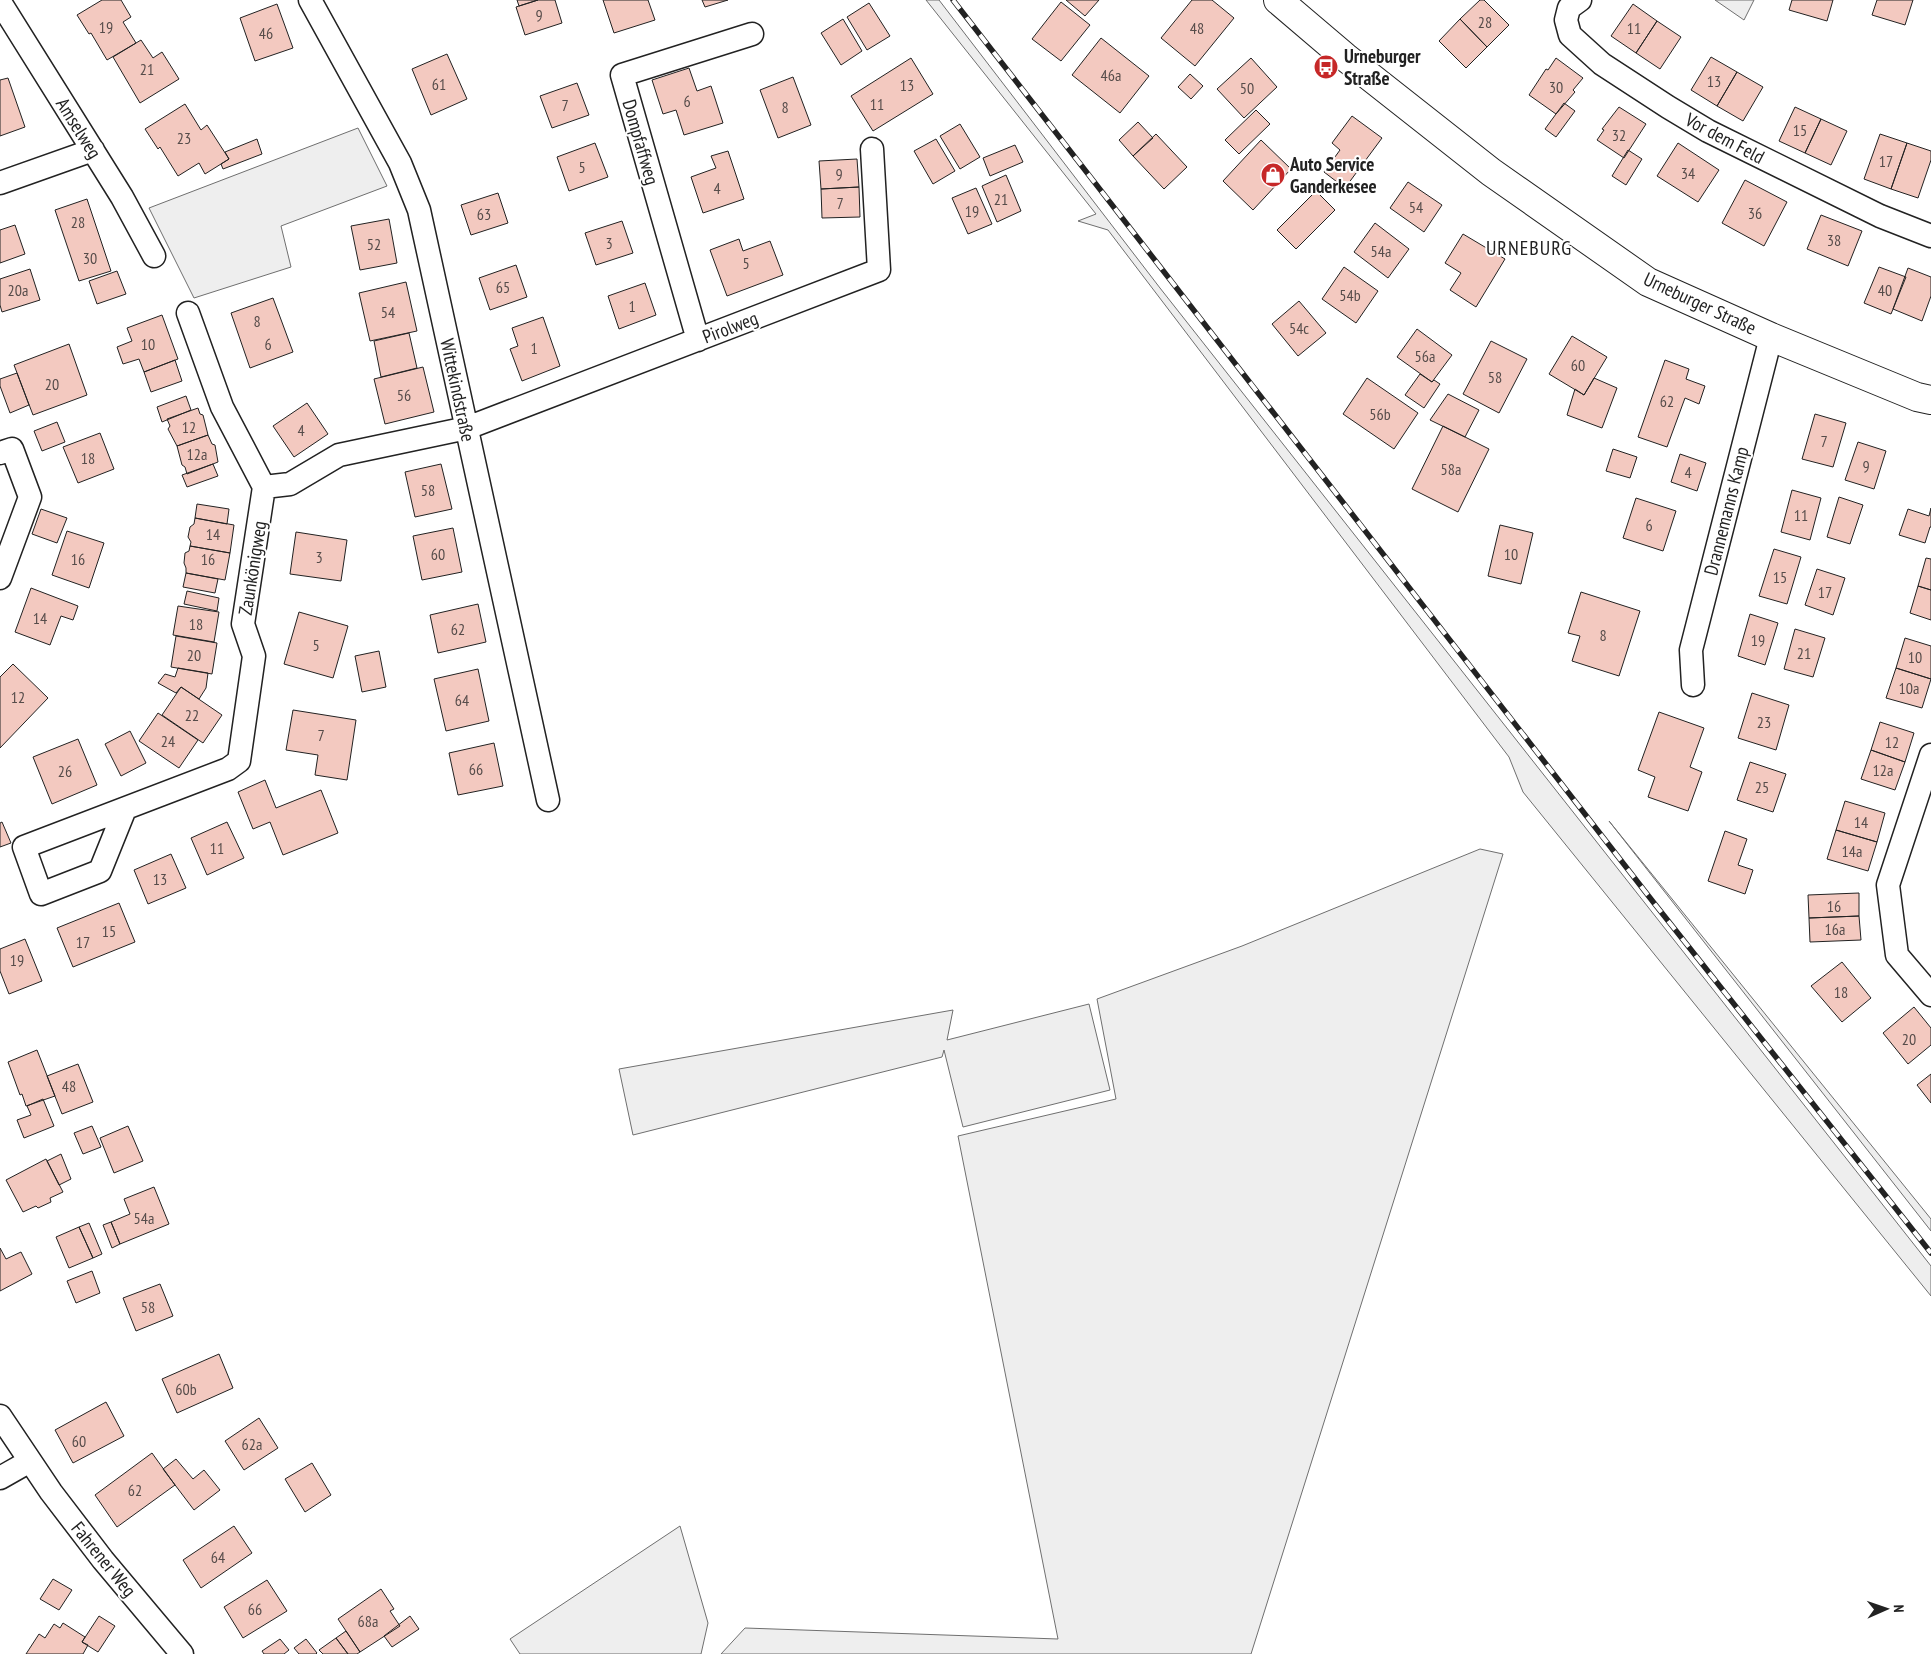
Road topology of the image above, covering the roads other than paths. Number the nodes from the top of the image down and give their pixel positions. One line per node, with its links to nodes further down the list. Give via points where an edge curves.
1 (310, 0): 15 (street, Wittekindstraße, via 400,163 419,210)
2 (1278, 0): 12 (street, Urneburger Straße, via 1491,172 1648,282)
3 (1580, 0): 9 (street, Vor dem Feld, via 1568,8 1566,20 1570,35 1602,64 1708,131 1880,216)
4 (0, 2): 7 (street, Amselweg)
5 (752, 34): 13 (street, Dompfaffweg, via 622,75)
6 (872, 148): 13 (street, Pirolweg, via 879,270)
7 (93, 150): 8 (street); 10 (street, Amselweg)
8 (0, 183)
9 (1931, 236)
10 (154, 256)
11 (188, 313): 17 (street, via 222,407)
12 (1771, 337): 14 (street, Urneburger Straße); 19 (street, Drannemanns Kamp, via 1691,650)
13 (698, 340): 15 (street, Pirolweg)
14 (1931, 400)
15 (467, 428): 17 (street, via 339,455 290,484); 21 (street, Wittekindstraße)
16 (0, 453): 18 (street, via 12,449 30,498)
17 (264, 487): 22 (street, Zaunkönigweg, via 243,624 254,656 239,761 228,769)
18 (1, 569)
19 (1693, 685)
20 (1931, 755): 23 (street, via 1888,885 1897,955)
21 (548, 800)
22 (125, 809): 22 (street, Zaunkönigweg, via 24,848 41,894 100,871)
23 (1931, 995)
24 (0, 1416): 25 (street, Fahrener Weg)
25 (30, 1461): 26 (street); 27 (street, Fahrener Weg, via 103,1560)
26 (0, 1478)
27 (182, 1654)

